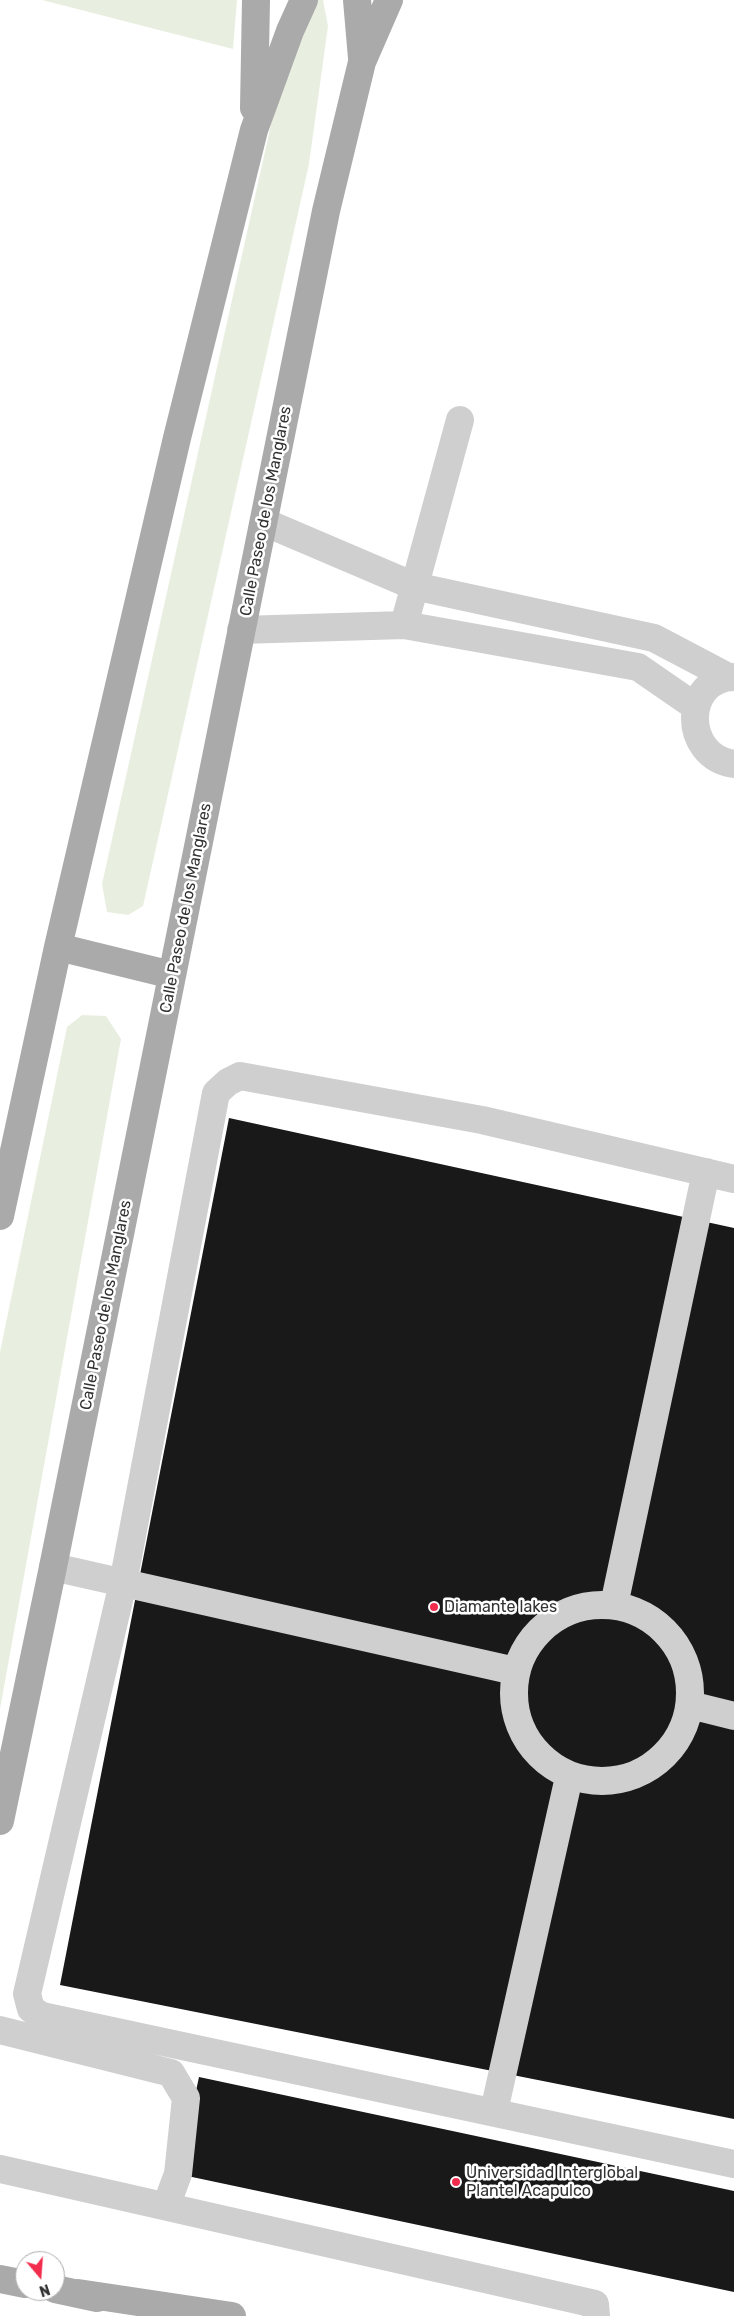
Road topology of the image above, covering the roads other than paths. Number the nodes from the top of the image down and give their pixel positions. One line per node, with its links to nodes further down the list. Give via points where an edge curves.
1 (256, 0): 6 (main road)
2 (304, 0): 6 (main road)
3 (357, 0): 5 (main road)
4 (388, 0): 5 (main road, Calle Paseo de los Manglares)
5 (362, 62): 8 (main road, Calle Paseo de los Manglares, via 326,211)
6 (254, 130): 15 (main road, via 177,438)
7 (460, 420): 9 (street)
8 (264, 522): 9 (street); 11 (main road, Calle Paseo de los Manglares)
9 (414, 586): 10 (street); 12 (street, via 654,638)
10 (404, 625): 11 (street); 13 (street, via 638,667)
11 (242, 630): 16 (main road, Calle Paseo de los Manglares)
12 (731, 677): 13 (street, via 714,683)
13 (696, 708): 14 (street, via 697,738 705,750 717,760)
14 (734, 764)
15 (58, 947): 16 (main road); 19 (main road)
16 (172, 975): 20 (main road, Calle Paseo de los Manglares)
17 (706, 1172): 18 (street); 21 (street, via 482,1120 240,1076 228,1082 216,1093); 22 (street)
18 (734, 1179)
19 (0, 1216)
20 (53, 1568): 21 (street); 27 (main road, Calle Paseo de los Manglares)
21 (123, 1583): 23 (street); 29 (street, via 27,1994 31,2009 42,2016)
22 (614, 1605): 23 (street, via 572,1610 535,1634); 24 (street, via 643,1615 673,1639 684,1660 690,1682)
23 (515, 1672): 26 (street, via 512,1698 517,1723 529,1745 547,1764)
24 (690, 1705): 25 (street); 26 (street, via 676,1742 647,1770 609,1782)
25 (734, 1716)
26 (569, 1777): 29 (street)
27 (0, 1821)
28 (0, 2030): 32 (street, via 171,2073 186,2098 178,2174)
29 (494, 2111): 30 (street)
30 (734, 2164)
31 (0, 2168): 32 (street)
32 (166, 2206): 38 (street, via 595,2304)
33 (0, 2279): 34 (main road)
34 (15, 2282)
35 (67, 2291): 36 (main road); 37 (main road)
36 (164, 2316)
37 (232, 2316)
38 (596, 2316)

